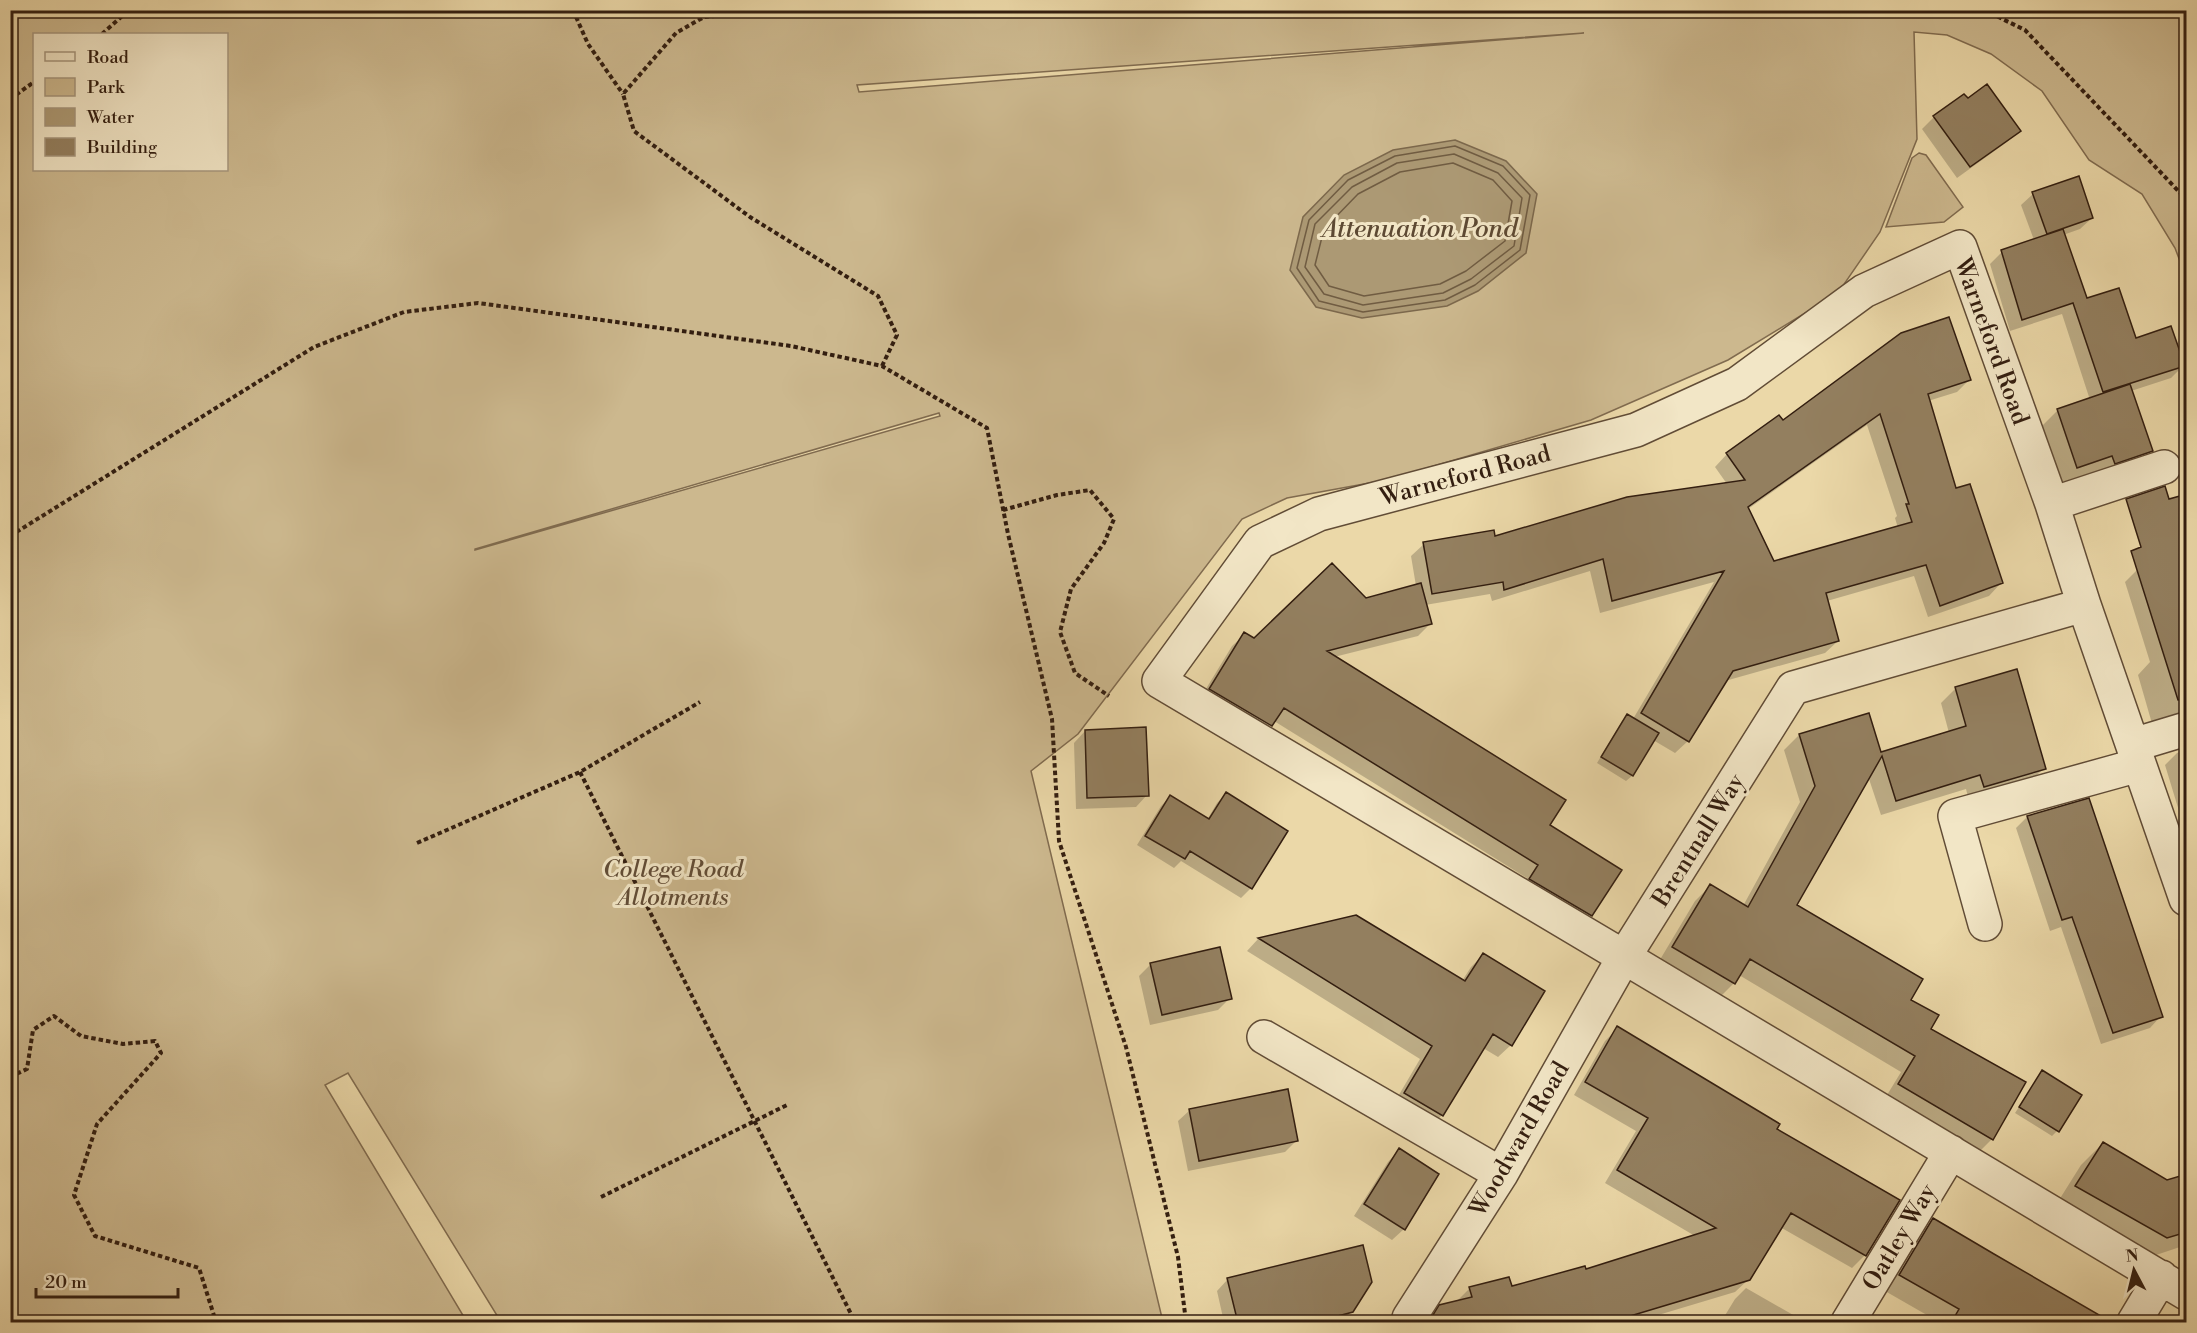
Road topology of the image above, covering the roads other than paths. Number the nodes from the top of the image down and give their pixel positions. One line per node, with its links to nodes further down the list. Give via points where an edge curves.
1 (2164, 467): 2 (street)
2 (2052, 504): 3 (street, Warneford Road); 8 (street, Warneford Road, via 1960,247 1864,291 1737,384 1636,430 1320,514 1260,542 1159,681)
3 (2084, 605): 5 (street); 8 (street, Brentnall Way, via 1793,688)
4 (2187, 729): 5 (street)
5 (2136, 755): 6 (street); 7 (street, via 1954,816)
6 (2187, 899)
7 (1985, 924)
8 (1624, 957): 10 (street); 11 (street, Woodward Road)
9 (1264, 1037): 11 (street)
10 (1951, 1152): 12 (street); 14 (street, Oatley Way)
11 (1501, 1174): 13 (street, Woodward Road)
12 (2174, 1285): 15 (street)
13 (1409, 1318)
14 (1848, 1323)
15 (2134, 1323)

